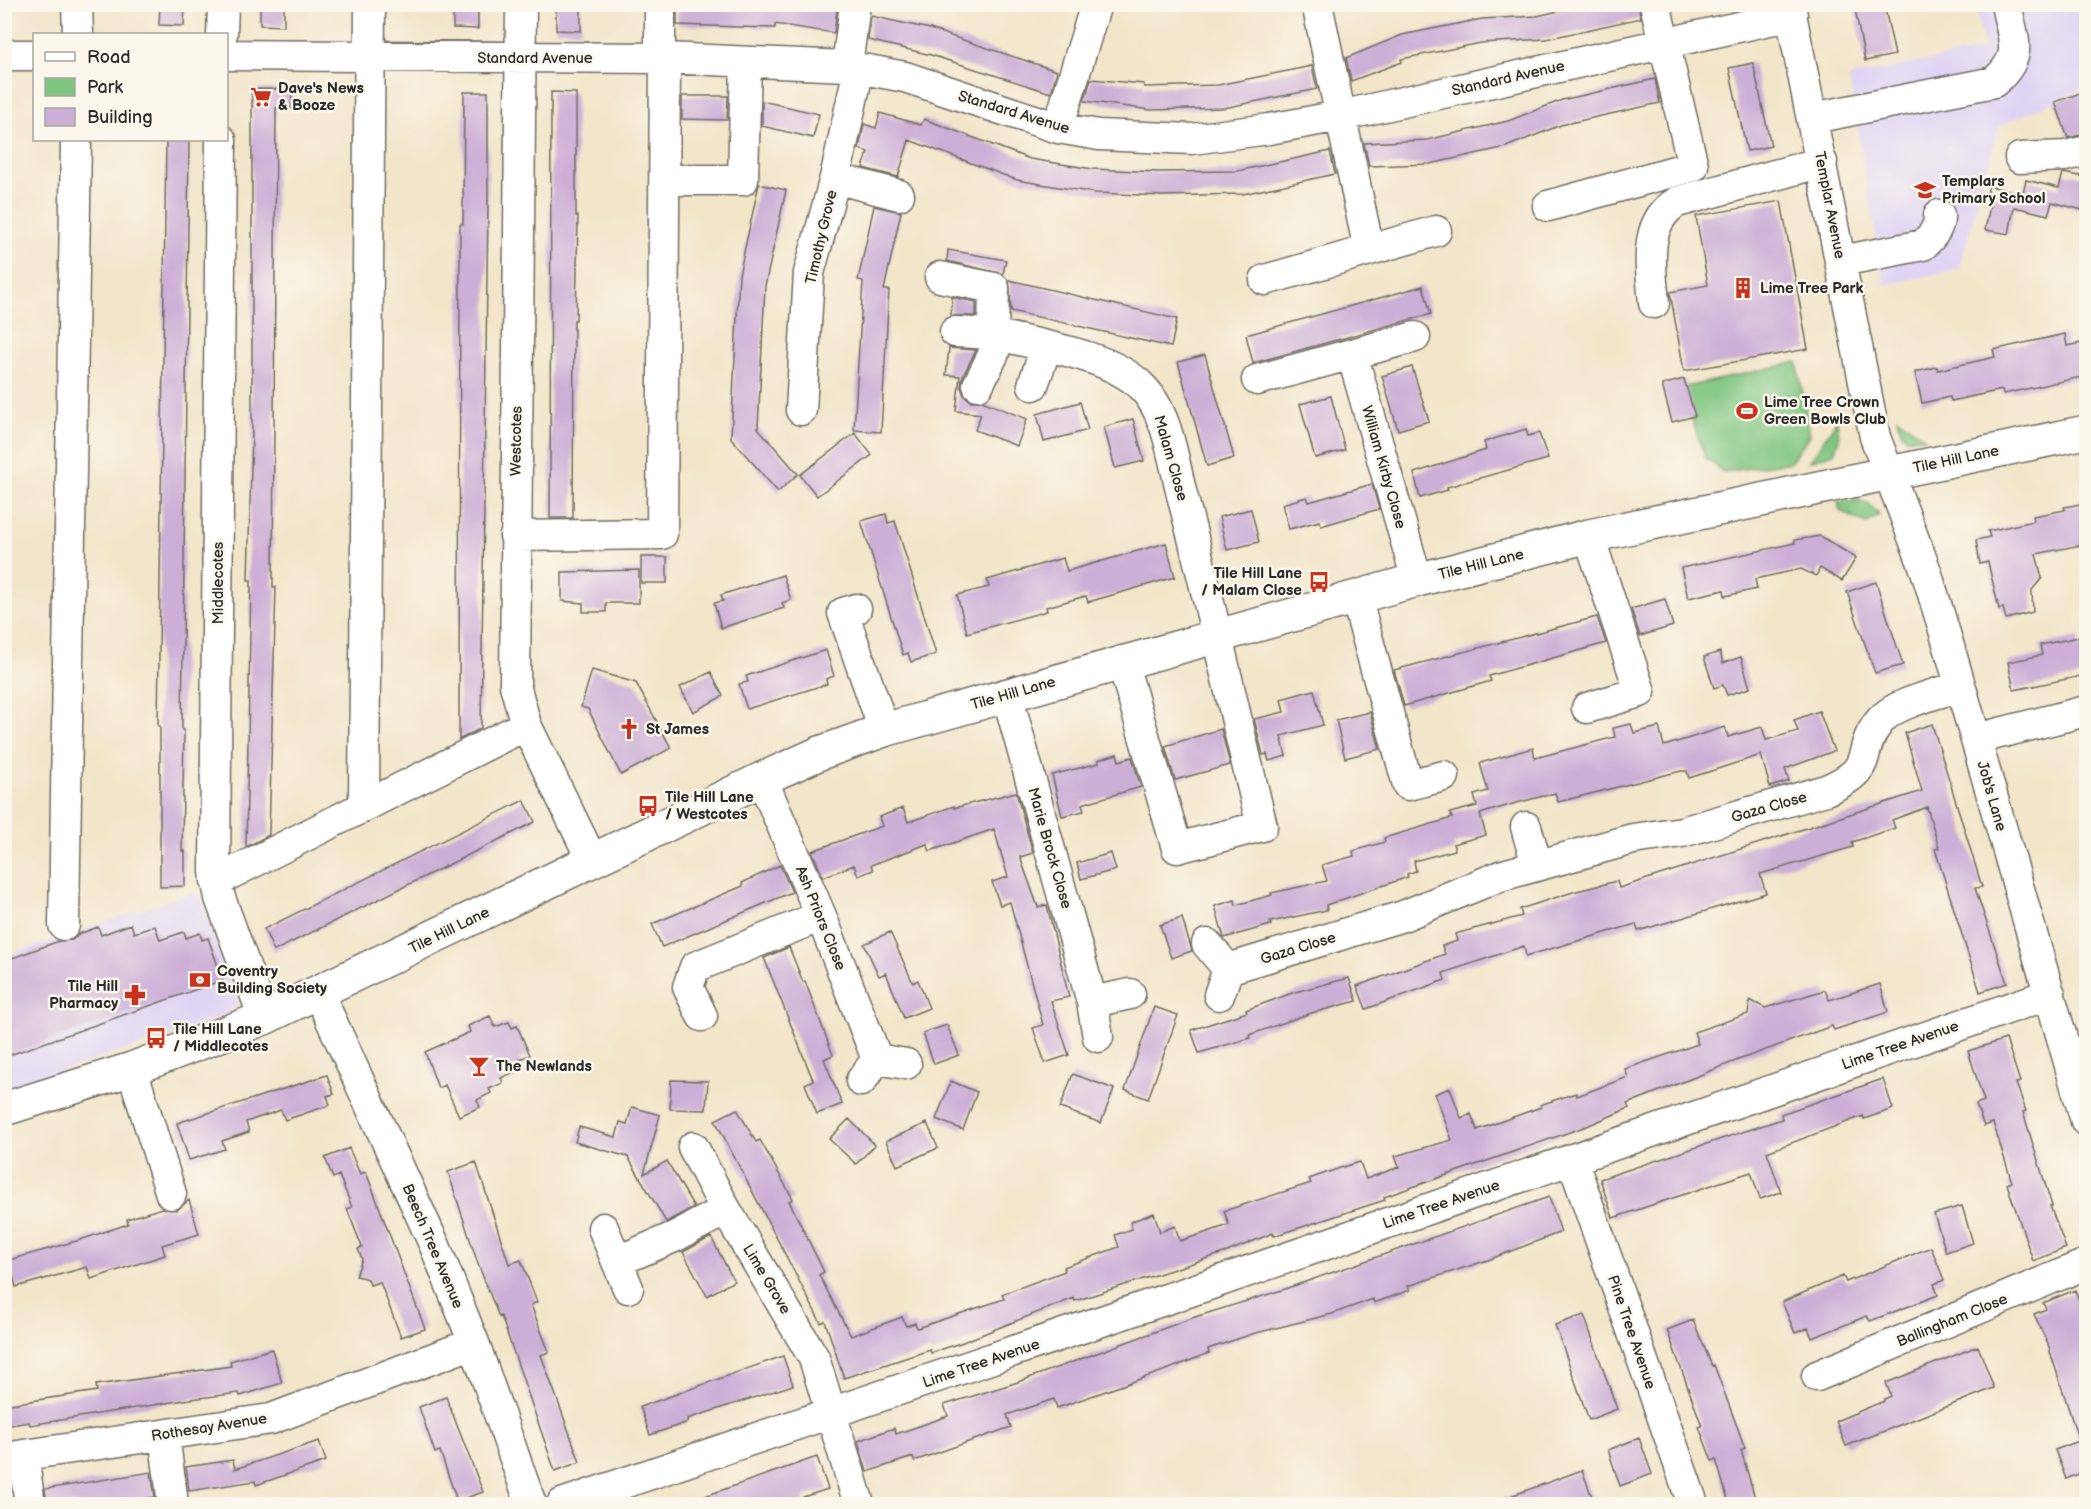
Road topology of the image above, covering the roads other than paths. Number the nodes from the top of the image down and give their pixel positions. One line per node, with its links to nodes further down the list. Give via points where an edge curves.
1 (77, 4): 12 (street)
2 (223, 4): 13 (street)
3 (370, 4): 18 (street)
4 (521, 4): 20 (street, Westcotes)
5 (660, 4): 19 (street)
6 (855, 4): 22 (street, Timothy Grove)
7 (1096, 4): 25 (street)
8 (1317, 4): 23 (street)
9 (1655, 4): 14 (street)
10 (2006, 4): 24 (street, via 2015,53 2009,68 1994,82 1915,109)
11 (1790, 10): 14 (street, Standard Avenue); 24 (street, Templar Avenue)
12 (78, 33)
13 (222, 33)
14 (1665, 43): 23 (street, Standard Avenue); 34 (street, via 1693,166)
15 (4, 55): 16 (street)
16 (33, 55)
17 (228, 55): 18 (street, Standard Avenue)
18 (369, 57): 20 (street, Standard Avenue); 69 (street)
19 (662, 58): 20 (street, Standard Avenue); 21 (street, Standard Avenue); 32 (street)
20 (520, 59): 53 (street, Westcotes)
21 (746, 62): 22 (street, Standard Avenue); 32 (street, via 743,180)
22 (853, 67): 25 (street, Standard Avenue, via 905,77); 31 (street, Timothy Grove)
23 (1340, 116): 25 (street, Standard Avenue, via 1192,139 1099,135); 37 (street)
24 (1813, 118): 30 (street, Templar Avenue)
25 (1058, 128)
26 (76, 141): 75 (street)
27 (221, 141): 73 (street, Middlecotes)
28 (2086, 151): 29 (street)
29 (2020, 158)
30 (1822, 162): 38 (street, Templar Avenue); 41 (street, via 1677,202 1664,209 1658,217 1651,247)
31 (835, 178): 33 (street); 50 (street, Timothy Grove, via 809,273)
32 (666, 180): 53 (street, via 662,534)
33 (899, 195)
34 (1548, 206)
35 (1939, 215): 38 (street, via 1931,238 1923,244)
36 (1436, 231): 37 (street)
37 (1369, 250): 40 (street)
38 (1841, 261): 52 (street, Templar Avenue, via 1869,414)
39 (940, 276): 43 (street, via 994,288)
40 (1264, 280)
41 (1654, 303)
42 (955, 332): 43 (street, Malam Close)
43 (993, 334): 45 (street, Malam Close); 48 (street, via 994,352)
44 (1415, 337): 46 (street)
45 (1046, 348): 49 (street); 58 (street, Malam Close, via 1121,371 1141,386 1155,404 1193,534)
46 (1352, 354): 47 (street); 55 (street, William Kirby Close)
47 (1257, 380)
48 (978, 385)
49 (1033, 385)
50 (801, 410)
51 (2086, 432): 52 (main road, Tile Hill Lane)
52 (1889, 474): 54 (main road, Tile Hill Lane); 60 (street, Job's Lane, via 1926,571)
53 (515, 536): 64 (street, Westcotes, via 514,685)
54 (1589, 536): 55 (main road, Tile Hill Lane); 62 (street, via 1640,692)
55 (1417, 580): 56 (main road, Tile Hill Lane)
56 (1356, 597): 58 (main road, Tile Hill Lane); 67 (street, via 1408,785)
57 (856, 609): 65 (street, via 843,613)
58 (1216, 636): 59 (main road, Tile Hill Lane); 59 (street, Malam Close, via 1262,826 1177,848)
59 (1122, 661): 61 (main road, Tile Hill Lane)
60 (1960, 686): 66 (street, Job's Lane); 72 (street, Gaza Close, via 1891,711 1879,722 1862,766 1849,780 1826,790 1682,832 1633,839)
61 (1007, 694): 65 (main road, Tile Hill Lane); 80 (street, Marie Brock Close)
62 (1587, 708)
63 (2086, 711): 66 (street)
64 (526, 724): 69 (street); 71 (street, Westcotes)
65 (884, 730): 68 (main road, Tile Hill Lane)
66 (1976, 739): 79 (street, Job's Lane)
67 (1444, 776)
68 (762, 779): 71 (main road, Tile Hill Lane); 74 (street, Ash Priors Close)
69 (364, 804): 73 (street)
70 (1526, 827): 72 (street)
71 (592, 860): 77 (main road, Tile Hill Lane)
72 (1537, 865): 76 (street, Gaza Close, via 1223,982)
73 (216, 881): 82 (street, Middlecotes)
74 (821, 916): 81 (street, via 695,967 688,987); 84 (street, Ash Priors Close, via 869,1070)
75 (64, 925)
76 (1207, 944)
77 (319, 994): 82 (main road, Tile Hill Lane); 94 (street, Beech Tree Avenue, via 426,1226)
78 (1130, 994): 80 (street)
79 (2050, 994): 87 (street, Job's Lane); 89 (street, Lime Tree Avenue)
80 (1092, 1002): 83 (street, Marie Brock Close)
81 (702, 1016)
82 (264, 1018): 85 (main road, Tile Hill Lane)
83 (1098, 1037)
84 (906, 1064)
85 (132, 1068): 86 (main road, Tile Hill Lane); 90 (street)
86 (4, 1109)
87 (2086, 1121)
88 (693, 1147): 91 (street, Lime Grove)
89 (1572, 1159): 96 (street, Lime Tree Avenue); 99 (street, Pine Tree Avenue)
90 (171, 1194)
91 (726, 1210): 92 (street, via 674,1237 623,1274); 96 (street, Lime Grove, via 814,1358)
92 (603, 1228)
93 (2086, 1264): 95 (street, Ballingham Close)
94 (474, 1343): 97 (street, Rothesay Avenue, via 270,1419); 102 (street, Beech Tree Avenue)
95 (1817, 1376)
96 (832, 1414): 103 (street, Lime Tree Avenue); 104 (street)
97 (164, 1434): 98 (street, Rothesay Avenue); 101 (street)
98 (14, 1456): 100 (street)
99 (1688, 1503)
100 (30, 1504)
101 (173, 1504)
102 (531, 1504)
103 (562, 1504)
104 (859, 1504)

